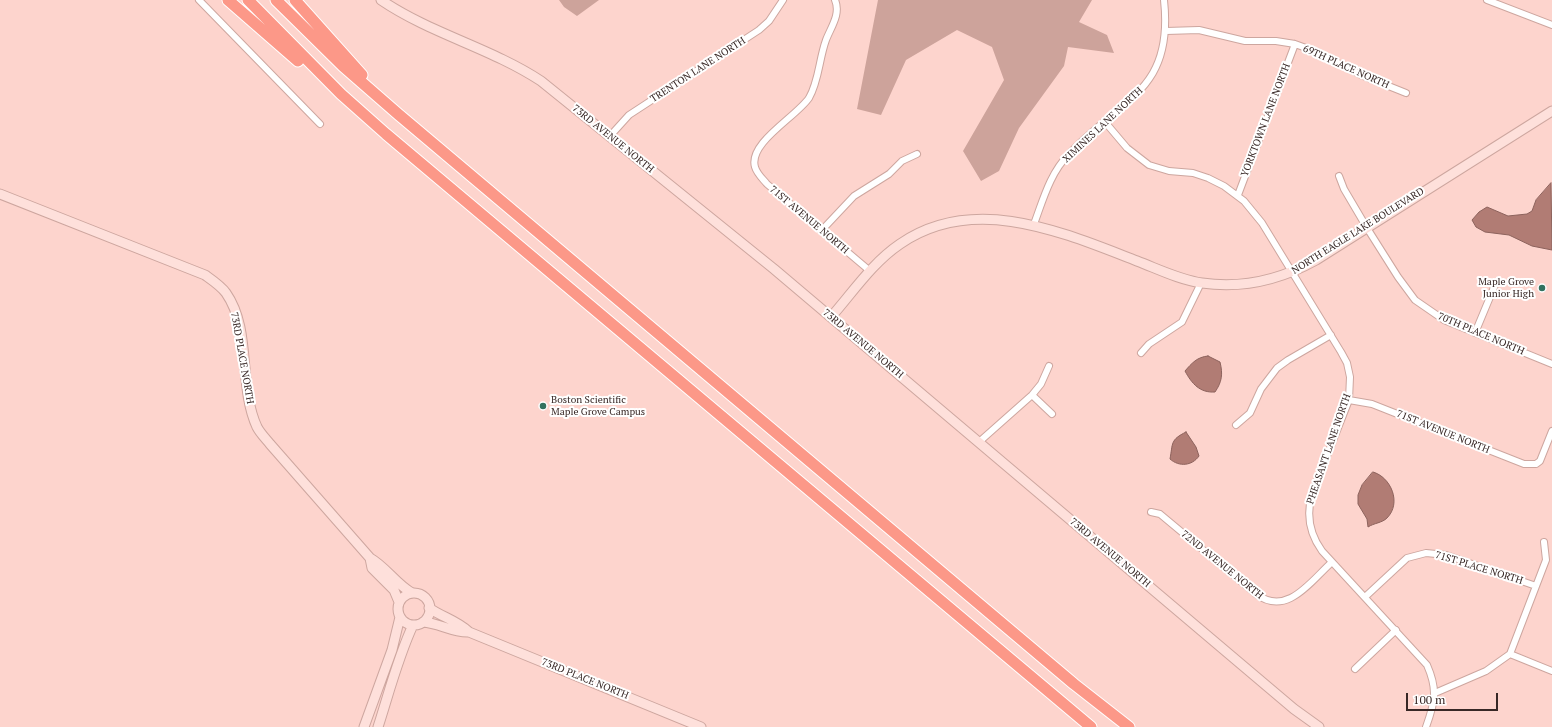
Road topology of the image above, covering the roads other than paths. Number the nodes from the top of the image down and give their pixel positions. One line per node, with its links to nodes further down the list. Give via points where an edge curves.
1 (199, 0): 18 (street)
2 (228, 0): 16 (highway)
3 (248, 0): 16 (highway, via 309,63)
4 (276, 0): 19 (highway, via 359,81)
5 (295, 0): 19 (highway, via 360,72)
6 (381, 0): 20 (street, 73RD AVENUE NORTH, via 418,22 531,74)
7 (783, 0): 20 (street, TRENTON LANE NORTH, via 759,30 629,115)
8 (835, 0): 27 (street, 71ST AVENUE NORTH, via 837,11 824,46 813,90 802,106 757,148 754,164 758,174 767,184)
9 (1164, 0): 12 (street, XIMINES LANE NORTH)
10 (1487, 0): 11 (street)
11 (1552, 25)
12 (1166, 31): 13 (street, 69TH PLACE NORTH, via 1199,30 1245,41); 17 (street, XIMINES LANE NORTH, via 1159,61 1147,83)
13 (1295, 44): 14 (street, 69TH PLACE NORTH); 24 (street, YORKTOWN LANE NORTH)
14 (1406, 93)
15 (1552, 111): 26 (street, NORTH EAGLE LAKE BOULEVARD)
16 (371, 121): 65 (highway)
17 (1105, 122): 24 (street, PHEASANT LANE NORTH, via 1127,148 1149,165 1208,178); 25 (street, XIMINES LANE NORTH, via 1079,144 1061,164 1048,188)
18 (320, 124)
19 (424, 136): 66 (highway, via 1074,684)
20 (610, 136): 32 (street, 73RD AVENUE NORTH)
21 (917, 154): 27 (street, via 902,161 889,174 854,196)
22 (1340, 176): 26 (street, 70TH PLACE NORTH, via 1344,189)
23 (0, 194): 46 (street, 73RD PLACE NORTH, via 205,275 225,292 235,309 250,408 258,428)
24 (1238, 195): 29 (street, PHEASANT LANE NORTH, via 1257,216)
25 (1034, 224): 28 (street, NORTH EAGLE LAKE BOULEVARD, via 974,220 935,227 900,244); 30 (street, NORTH EAGLE LAKE BOULEVARD, via 1069,234 1169,274)
26 (1367, 228): 29 (street, NORTH EAGLE LAKE BOULEVARD); 33 (street, 70TH PLACE NORTH, via 1415,300 1438,317)
27 (822, 230): 28 (street, 71ST AVENUE NORTH)
28 (870, 271): 32 (street, NORTH EAGLE LAKE BOULEVARD)
29 (1293, 272): 30 (street, NORTH EAGLE LAKE BOULEVARD, via 1251,284); 34 (street, PHEASANT LANE NORTH)
30 (1201, 283): 35 (street, via 1182,322 1149,344)
31 (1494, 285): 33 (street)
32 (832, 317): 43 (street, 73RD AVENUE NORTH)
33 (1475, 333): 36 (street, 70TH PLACE NORTH)
34 (1331, 335): 39 (street, PHEASANT LANE NORTH, via 1347,363 1350,377); 41 (street, via 1277,368 1261,389 1250,413)
35 (1141, 353)
36 (1552, 364)
37 (1049, 366): 38 (street, via 1041,384)
38 (1032, 395): 40 (street); 43 (street)
39 (1349, 400): 42 (street, 71ST AVENUE NORTH, via 1372,404 1524,464 1536,464); 47 (street, PHEASANT LANE NORTH, via 1308,505 1310,530 1315,541)
40 (1052, 414)
41 (1236, 425)
42 (1552, 431)
43 (979, 442): 67 (street, 73RD AVENUE NORTH)
44 (1151, 512): 47 (street, 72ND AVENUE NORTH, via 1160,514 1256,594 1271,602 1289,600)
45 (1544, 542): 48 (street, via 1546,560)
46 (370, 558): 49 (street, 73RD PLACE NORTH, via 401,587); 51 (street, 73RD PLACE NORTH, via 372,568 394,590)
47 (1332, 562): 50 (street, PHEASANT LANE NORTH)
48 (1536, 586): 50 (street, 71ST PLACE NORTH, via 1446,555 1426,553 1407,558); 58 (street)
49 (412, 593): 51 (street); 52 (street, via 422,595)
50 (1365, 597): 56 (street, PHEASANT LANE NORTH)
51 (399, 602): 53 (street)
52 (429, 608): 54 (street); 57 (street, 73RD PLACE NORTH, via 462,625)
53 (400, 617): 55 (street); 62 (street, via 392,650)
54 (423, 622): 55 (street); 57 (street, 73RD PLACE NORTH)
55 (413, 625): 63 (street, via 404,644)
56 (1396, 630): 59 (street); 61 (street, PHEASANT LANE NORTH, via 1427,665 1435,685)
57 (469, 632): 64 (street, 73RD PLACE NORTH)
58 (1510, 654): 60 (street); 61 (street, via 1486,671)
59 (1355, 669)
60 (1552, 671)
61 (1435, 693): 68 (street, PHEASANT LANE NORTH)
62 (364, 727)
63 (378, 727)
64 (701, 727)
65 (1091, 727)
66 (1129, 727)
67 (1318, 727)
68 (1426, 727)

